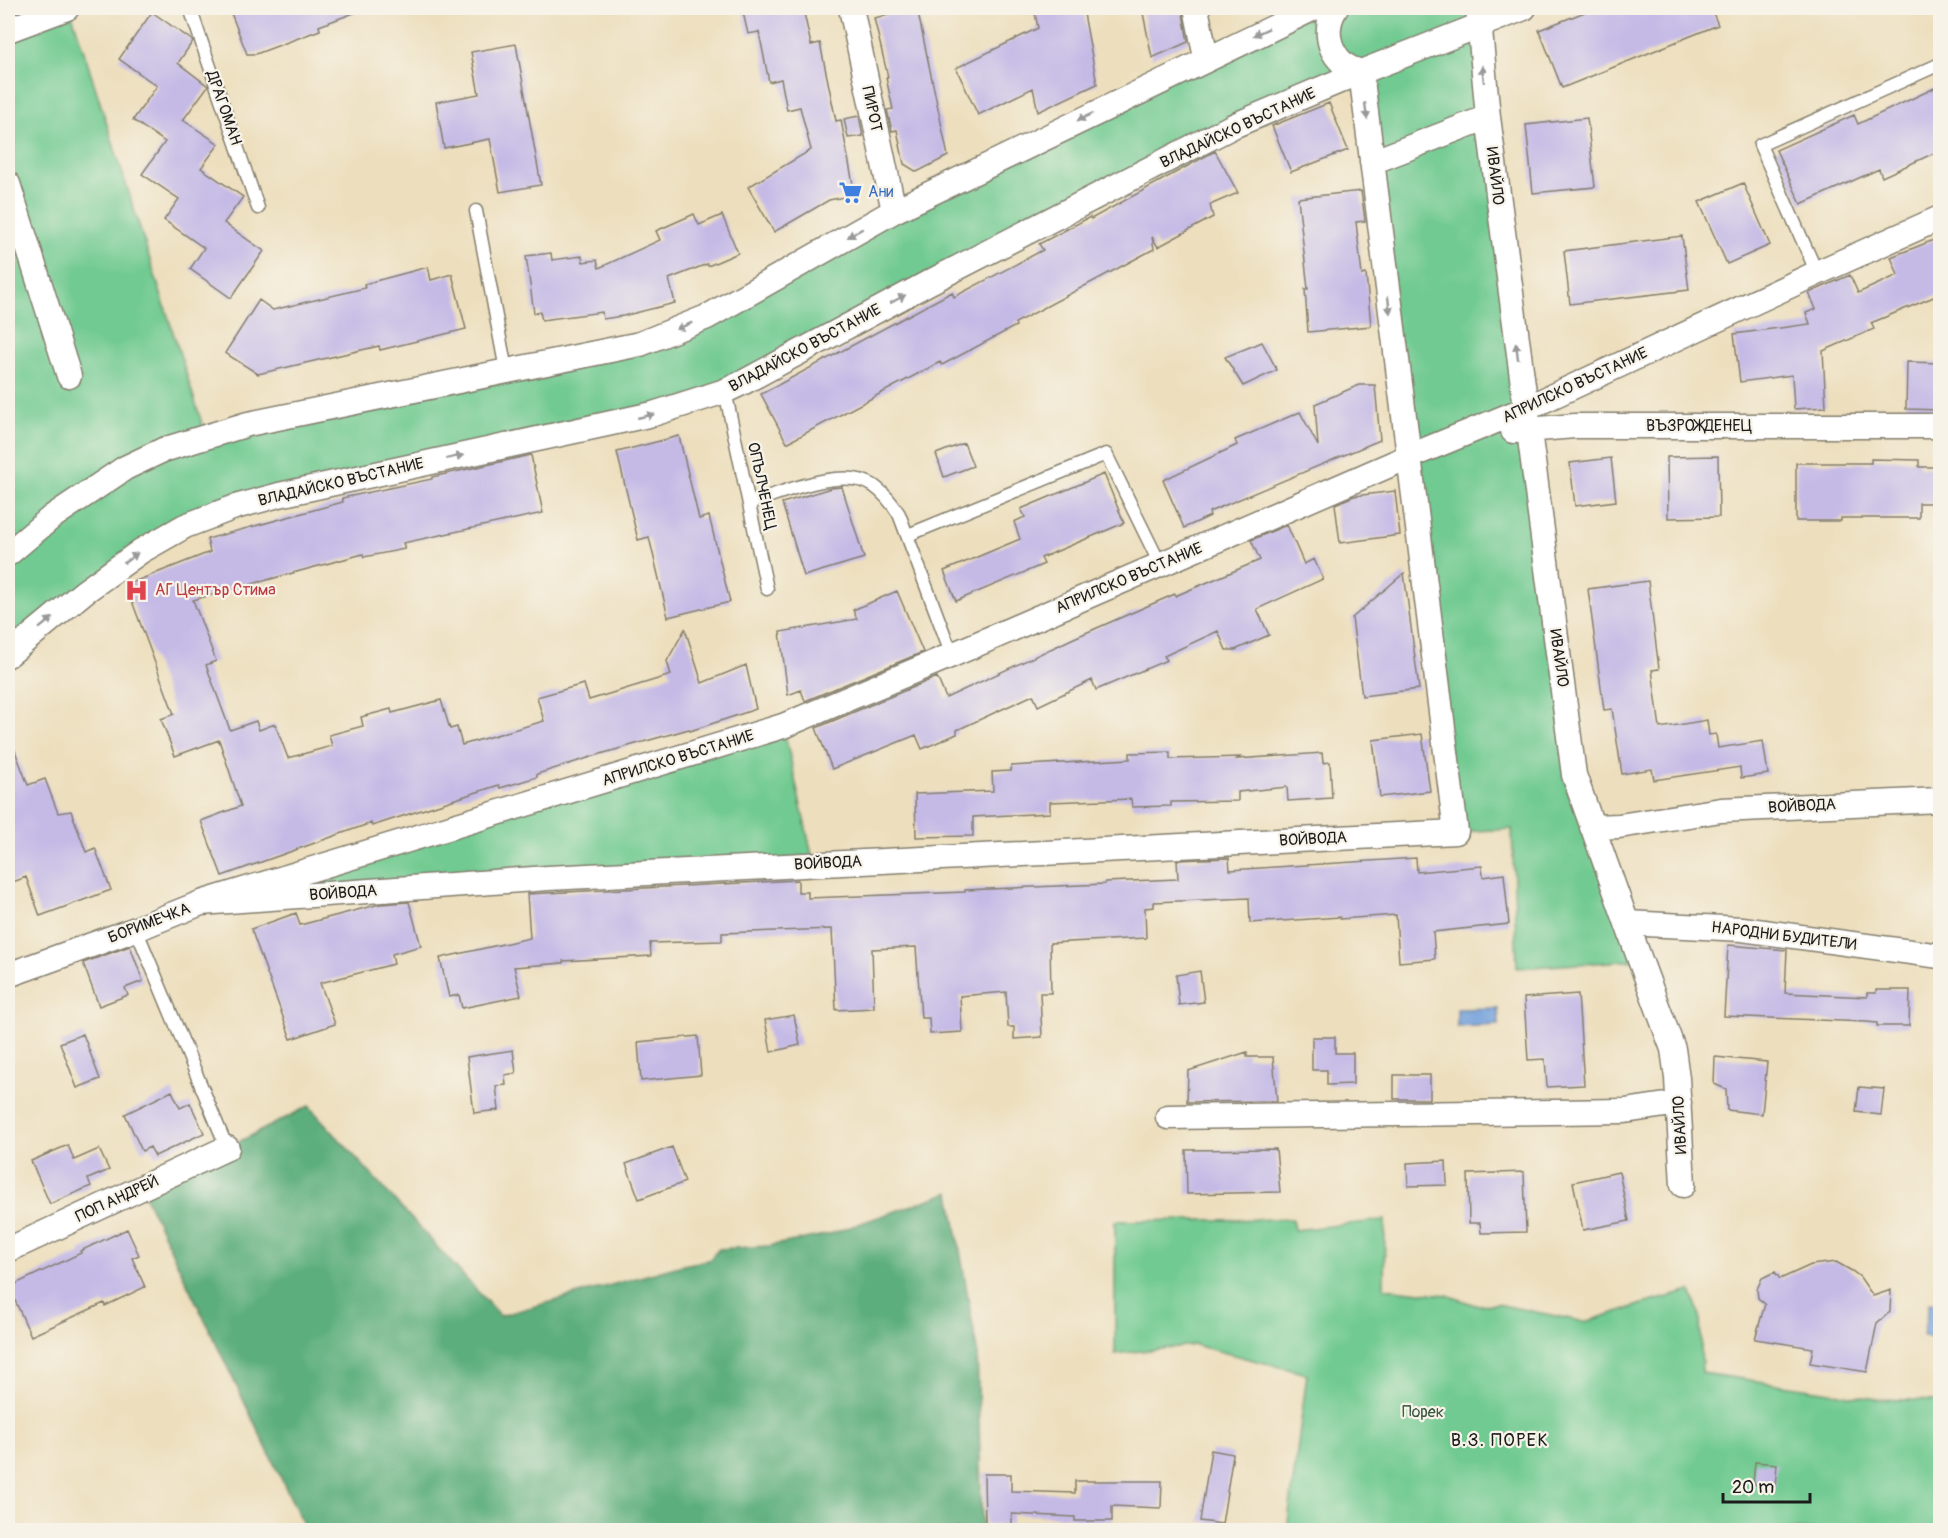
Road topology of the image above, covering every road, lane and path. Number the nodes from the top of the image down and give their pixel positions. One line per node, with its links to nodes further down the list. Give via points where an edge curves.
1 (68, 8): 9 (street)
2 (190, 8): 16 (lane, ДРАГОМАН)
3 (851, 8): 18 (street, ПИРОТ)
4 (1196, 8): 10 (street)
5 (1314, 8): 10 (street, one-way to 10)
6 (1336, 8): 12 (street, via 1328,33 1332,52 1345,66)
7 (1524, 8): 8 (street, ВЛАДАЙСКО ВЪСТАНИЕ)
8 (1478, 17): 12 (street, ВЛАДАЙСКО ВЪСТАНИЕ); 13 (street, ИВАЙЛО, one-way to 8)
9 (8, 30)
10 (1206, 58): 18 (street, one-way to 18)
11 (1941, 64): 20 (lane, via 1760,145)
12 (1361, 72): 14 (street, one-way to 14); 23 (street, ВЛАДАЙСКО ВЪСТАНИЕ, one-way to 12, via 1233,126)
13 (1488, 117): 14 (street); 24 (street, ИВАЙЛО, one-way to 13)
14 (1372, 162): 26 (street, one-way to 26)
15 (8, 184): 22 (street)
16 (258, 208)
17 (476, 211): 21 (lane)
18 (894, 211): 21 (street, one-way to 21, via 707,317 640,344)
19 (1941, 218): 20 (street, АПРИЛСКО ВЪСТАНИЕ)
20 (1817, 273): 24 (street, АПРИЛСКО ВЪСТАНИЕ)
21 (506, 370): 29 (street, via 248,424 164,450 125,468 52,517)
22 (69, 376)
23 (725, 391): 27 (lane, ОПЪЛЧЕНЕЦ); 32 (street, ВЛАДАЙСКО ВЪСТАНИЕ, one-way to 23, via 141,551 185,526 225,511 279,495 653,414)
24 (1526, 419): 25 (street, ВЪЗРОЖДЕНЕЦ, via 1575,426); 26 (street, АПРИЛСКО ВЪСТАНИЕ, via 1457,437); 35 (street, ИВАЙЛО, via 1574,776)
25 (1941, 426)
26 (1408, 457): 30 (street, АПРИЛСКО ВЪСТАНИЕ); 37 (street, ВОЙВОДА, via 1456,832 548,878)
27 (749, 503): 28 (lane, via 831,478 851,477 872,485 888,498 900,513); 31 (lane, ОПЪЛЧЕНЕЦ)
28 (908, 535): 30 (lane, via 1106,454); 33 (lane)
29 (8, 554)
30 (1160, 564): 33 (street, АПРИЛСКО ВЪСТАНИЕ)
31 (767, 589)
32 (8, 655)
33 (951, 655): 36 (street, АПРИЛСКО ВЪСТАНИЕ, via 783,726)
34 (1941, 800): 35 (street, ВОЙВОДА, via 1721,810)
35 (1592, 827): 38 (street, ИВАЙЛО)
36 (292, 874): 37 (street, БОРИМЕЧКА)
37 (201, 903): 39 (street, БОРИМЕЧКА)
38 (1627, 922): 40 (street, НАРОДНИ БУДИТЕЛИ, via 1742,929); 42 (street, ИВАЙЛО, via 1673,1049)
39 (136, 929): 41 (street, БОРИМЕЧКА); 44 (lane)
40 (1941, 956)
41 (8, 975)
42 (1679, 1103): 43 (street, via 1625,1111); 45 (street, ИВАЙЛО)
43 (1168, 1117)
44 (227, 1148): 46 (street, ПОП АНДРЕЙ)
45 (1683, 1185)
46 (8, 1250)

